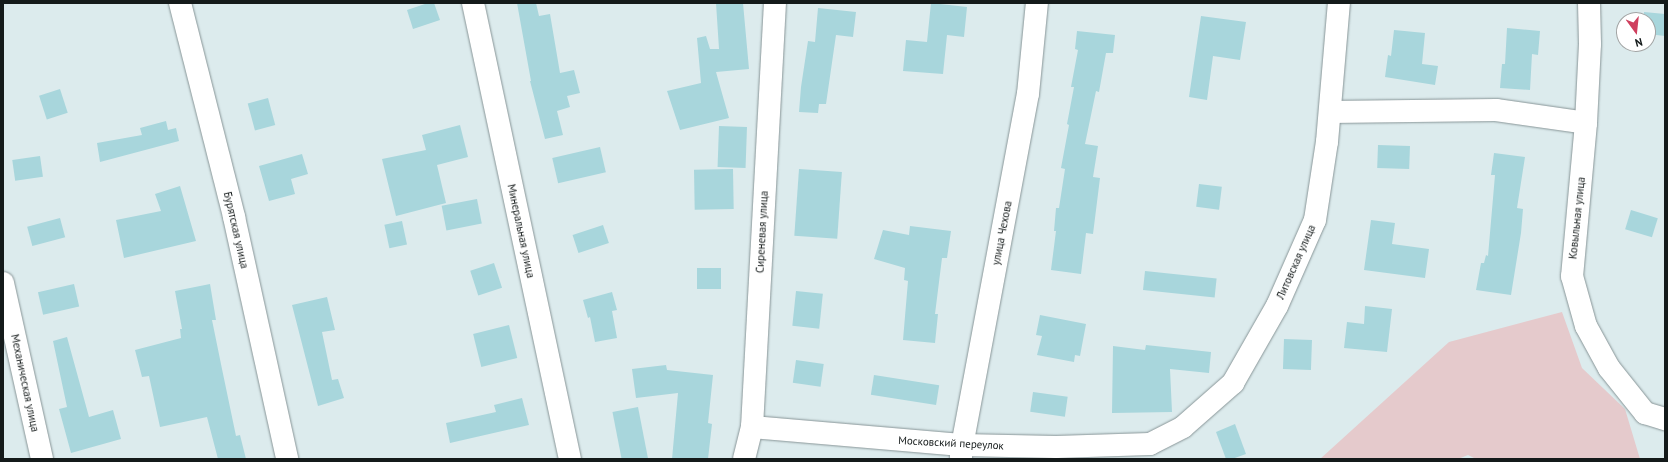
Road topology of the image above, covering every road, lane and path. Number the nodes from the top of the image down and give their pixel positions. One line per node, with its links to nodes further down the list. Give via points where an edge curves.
1 (180, 3): 15 (street, Бурятская улица, via 234,216)
2 (473, 3): 16 (street, Минеральная улица)
3 (775, 3): 11 (street, Сиреневая улица)
4 (1037, 3): 13 (street, улица Чехова, via 1028,94)
5 (1339, 3): 7 (street, Литовская улица)
6 (1589, 3): 8 (street, Ковыльная улица, via 1590,44)
7 (1330, 112): 8 (street, via 1496,110); 12 (street, Литовская улица, via 1315,220 1277,306 1233,383 1183,427)
8 (1586, 123): 10 (street, Ковыльная улица, via 1572,276 1586,326 1608,368)
9 (3, 283): 14 (street, Механическая улица)
10 (1655, 416)
11 (752, 427): 13 (street, Московский переулок); 17 (street, Сиреневая улица)
12 (1150, 444): 13 (street, Московский переулок)
13 (961, 450)
14 (42, 459)
15 (287, 459)
16 (570, 459)
17 (744, 459)

